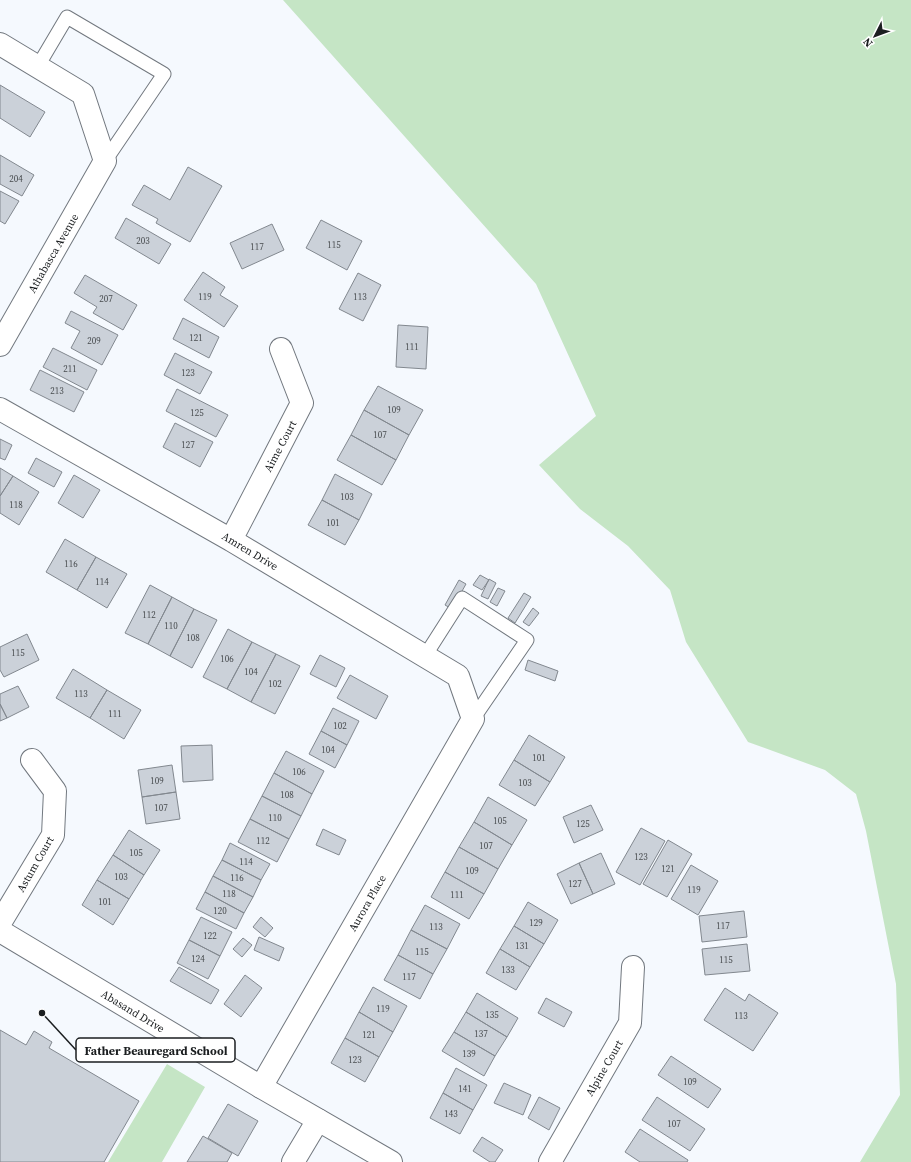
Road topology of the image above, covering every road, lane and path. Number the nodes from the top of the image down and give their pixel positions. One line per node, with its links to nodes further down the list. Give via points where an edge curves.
1 (0, 44): 2 (street)
2 (38, 66): 3 (street, via 83,94); 3 (lane, via 67,17 164,74)
3 (105, 161): 4 (street, Athabasca Avenue)
4 (0, 345)
5 (281, 349): 7 (street, Aime Court, via 302,403)
6 (0, 409): 7 (street, Amren Drive)
7 (231, 540): 8 (street, Amren Drive)
8 (425, 656): 9 (street, Amren Drive, via 458,676); 9 (lane, via 462,598 527,640)
9 (473, 719): 14 (street, Aurora Place)
10 (32, 760): 11 (street, Astum Court, via 55,791 53,835)
11 (0, 923)
12 (0, 931): 14 (street, Abasand Drive)
13 (633, 967): 18 (street, Alpine Court, via 630,1023)
14 (261, 1087): 15 (street, Abasand Drive)
15 (318, 1120): 16 (street); 17 (street, Abasand Drive)
16 (293, 1162)
17 (391, 1162)
18 (550, 1162)

